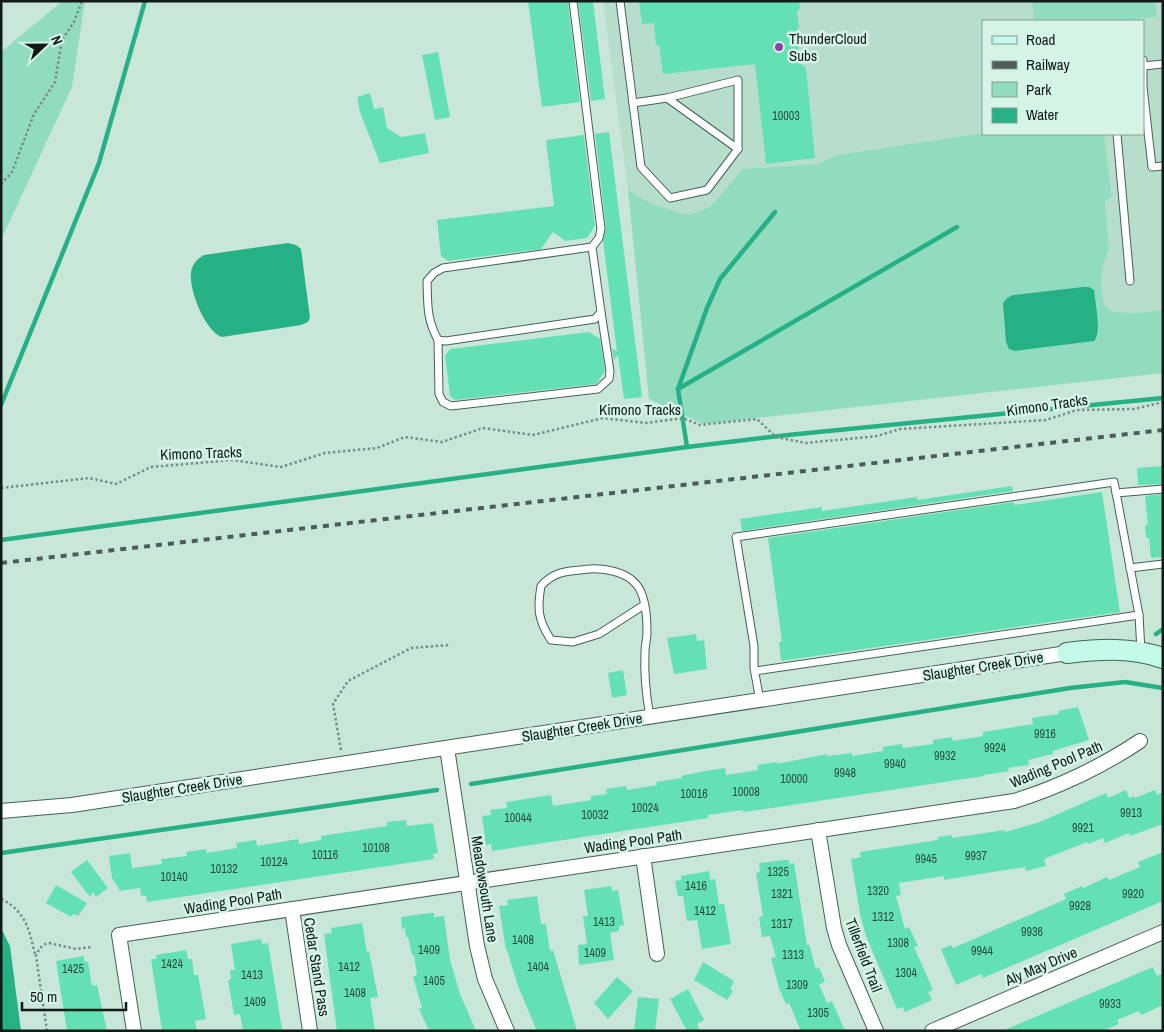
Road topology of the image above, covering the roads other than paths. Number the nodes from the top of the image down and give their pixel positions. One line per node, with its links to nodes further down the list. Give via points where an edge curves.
1 (573, 1): 11 (lane, via 601,229)
2 (620, 1): 7 (lane)
3 (1163, 64): 4 (lane)
4 (1144, 66)
5 (1144, 96): 10 (lane, via 1152,167)
6 (667, 98): 7 (lane); 9 (lane); 9 (lane, via 738,80)
7 (633, 103): 9 (lane, via 641,167 670,198 707,190)
8 (1117, 135): 12 (lane)
9 (738, 149)
10 (1163, 166)
11 (592, 247): 13 (lane); 14 (lane, via 443,268 434,273 427,280 429,318)
12 (1130, 280)
13 (602, 312): 14 (lane, via 595,319); 14 (lane, via 610,371 609,380 598,389 451,406 438,394)
14 (438, 340)
15 (1163, 489): 16 (lane)
16 (1116, 494): 18 (lane); 24 (lane, via 1114,482 736,537 754,646)
17 (1163, 564): 18 (lane)
18 (1130, 568): 20 (lane)
19 (644, 605): 19 (lane, via 636,584 626,576 595,569 556,573 541,586 539,600 541,625 550,640 573,642 599,634); 26 (lane, via 648,633 646,698)
20 (1139, 615): 22 (lane); 24 (lane)
21 (1068, 653): 22 (street, Slaughter Creek Drive, via 1099,649); 25 (street, Slaughter Creek Drive)
22 (1142, 653): 23 (street, Slaughter Creek Drive)
23 (1163, 658)
24 (755, 671): 25 (lane)
25 (760, 701): 26 (street, Slaughter Creek Drive)
26 (650, 717): 28 (street, Slaughter Creek Drive)
27 (1140, 742): 30 (street, Wading Pool Path, via 1107,762 1031,796)
28 (447, 748): 29 (street, Slaughter Creek Drive, via 72,804); 32 (street, Meadowsouth Lane)
29 (1, 811)
30 (818, 830): 31 (street, Wading Pool Path); 39 (street, Tillerfield Trail, via 834,928)
31 (643, 856): 32 (street, Wading Pool Path); 35 (street)
32 (467, 882): 33 (street, Wading Pool Path); 38 (street, Meadowsouth Lane, via 485,978)
33 (292, 909): 36 (street, Wading Pool Path, via 119,935); 37 (street, Cedar Stand Pass)
34 (1163, 932): 40 (street, Aly May Drive)
35 (657, 954)
36 (134, 1031)
37 (310, 1031)
38 (507, 1031)
39 (876, 1031)
40 (932, 1031)

